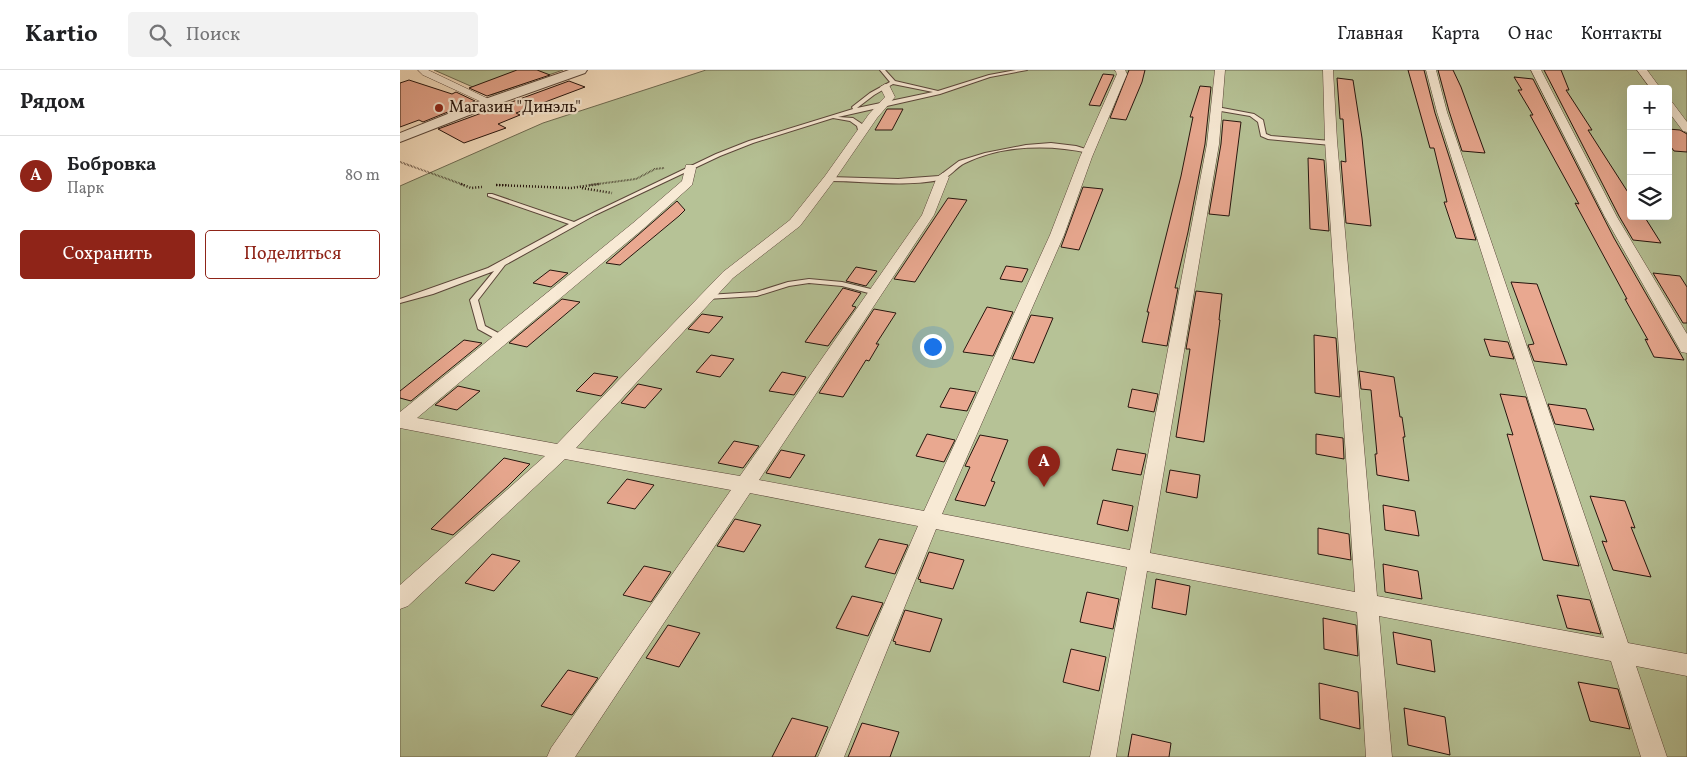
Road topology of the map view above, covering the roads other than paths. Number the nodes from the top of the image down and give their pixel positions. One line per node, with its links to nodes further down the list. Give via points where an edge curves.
1 (423, 70): 14 (street)
2 (581, 70): 14 (street)
3 (882, 70): 12 (lane)
4 (1025, 70): 13 (lane, via 989,76)
5 (1120, 70): 23 (street, via 1122,74)
6 (1220, 70): 15 (street)
7 (1328, 70): 22 (street)
8 (1431, 70): 42 (street)
9 (1536, 70): 34 (street, via 1611,217)
10 (1642, 70): 11 (street)
11 (1653, 85)
12 (888, 90): 13 (lane); 13 (lane); 17 (lane); 17 (lane); 20 (street)
13 (940, 92)
14 (490, 102): 21 (street)
15 (1217, 109): 22 (lane, via 1252,115 1262,122 1263,135 1270,138); 39 (street)
16 (1672, 109): 19 (street)
17 (850, 111): 18 (lane)
18 (822, 120): 20 (lane, via 851,119 860,125); 24 (lane, via 751,142)
19 (1687, 128)
20 (861, 133): 26 (street)
21 (400, 138)
22 (1331, 143): 41 (street)
23 (1089, 151): 25 (lane, via 1060,145 981,154 959,163); 38 (street, via 1057,236)
24 (690, 168): 28 (lane); 33 (street, via 688,182)
25 (942, 178): 26 (lane, via 883,182); 30 (street, via 928,215)
26 (829, 180): 31 (street, via 795,223 728,275)
27 (490, 196): 28 (lane)
28 (574, 224): 29 (lane)
29 (504, 263): 32 (lane, via 482,274); 33 (lane, via 474,300 481,326)
30 (876, 293): 31 (lane, via 842,284 809,281 757,294); 37 (street)
31 (707, 297): 36 (street)
32 (400, 301)
33 (501, 338): 35 (street)
34 (1687, 348)
35 (401, 421): 36 (street)
36 (561, 452): 37 (street); 40 (street)
37 (746, 485): 38 (street); 44 (street)
38 (930, 520): 39 (street); 45 (street)
39 (1138, 560): 41 (street); 46 (street)
40 (400, 599)
41 (1366, 604): 42 (street); 47 (street)
42 (1620, 654): 43 (street); 48 (street)
43 (1687, 665)
44 (560, 757)
45 (831, 757)
46 (1103, 757)
47 (1379, 757)
48 (1654, 757)

